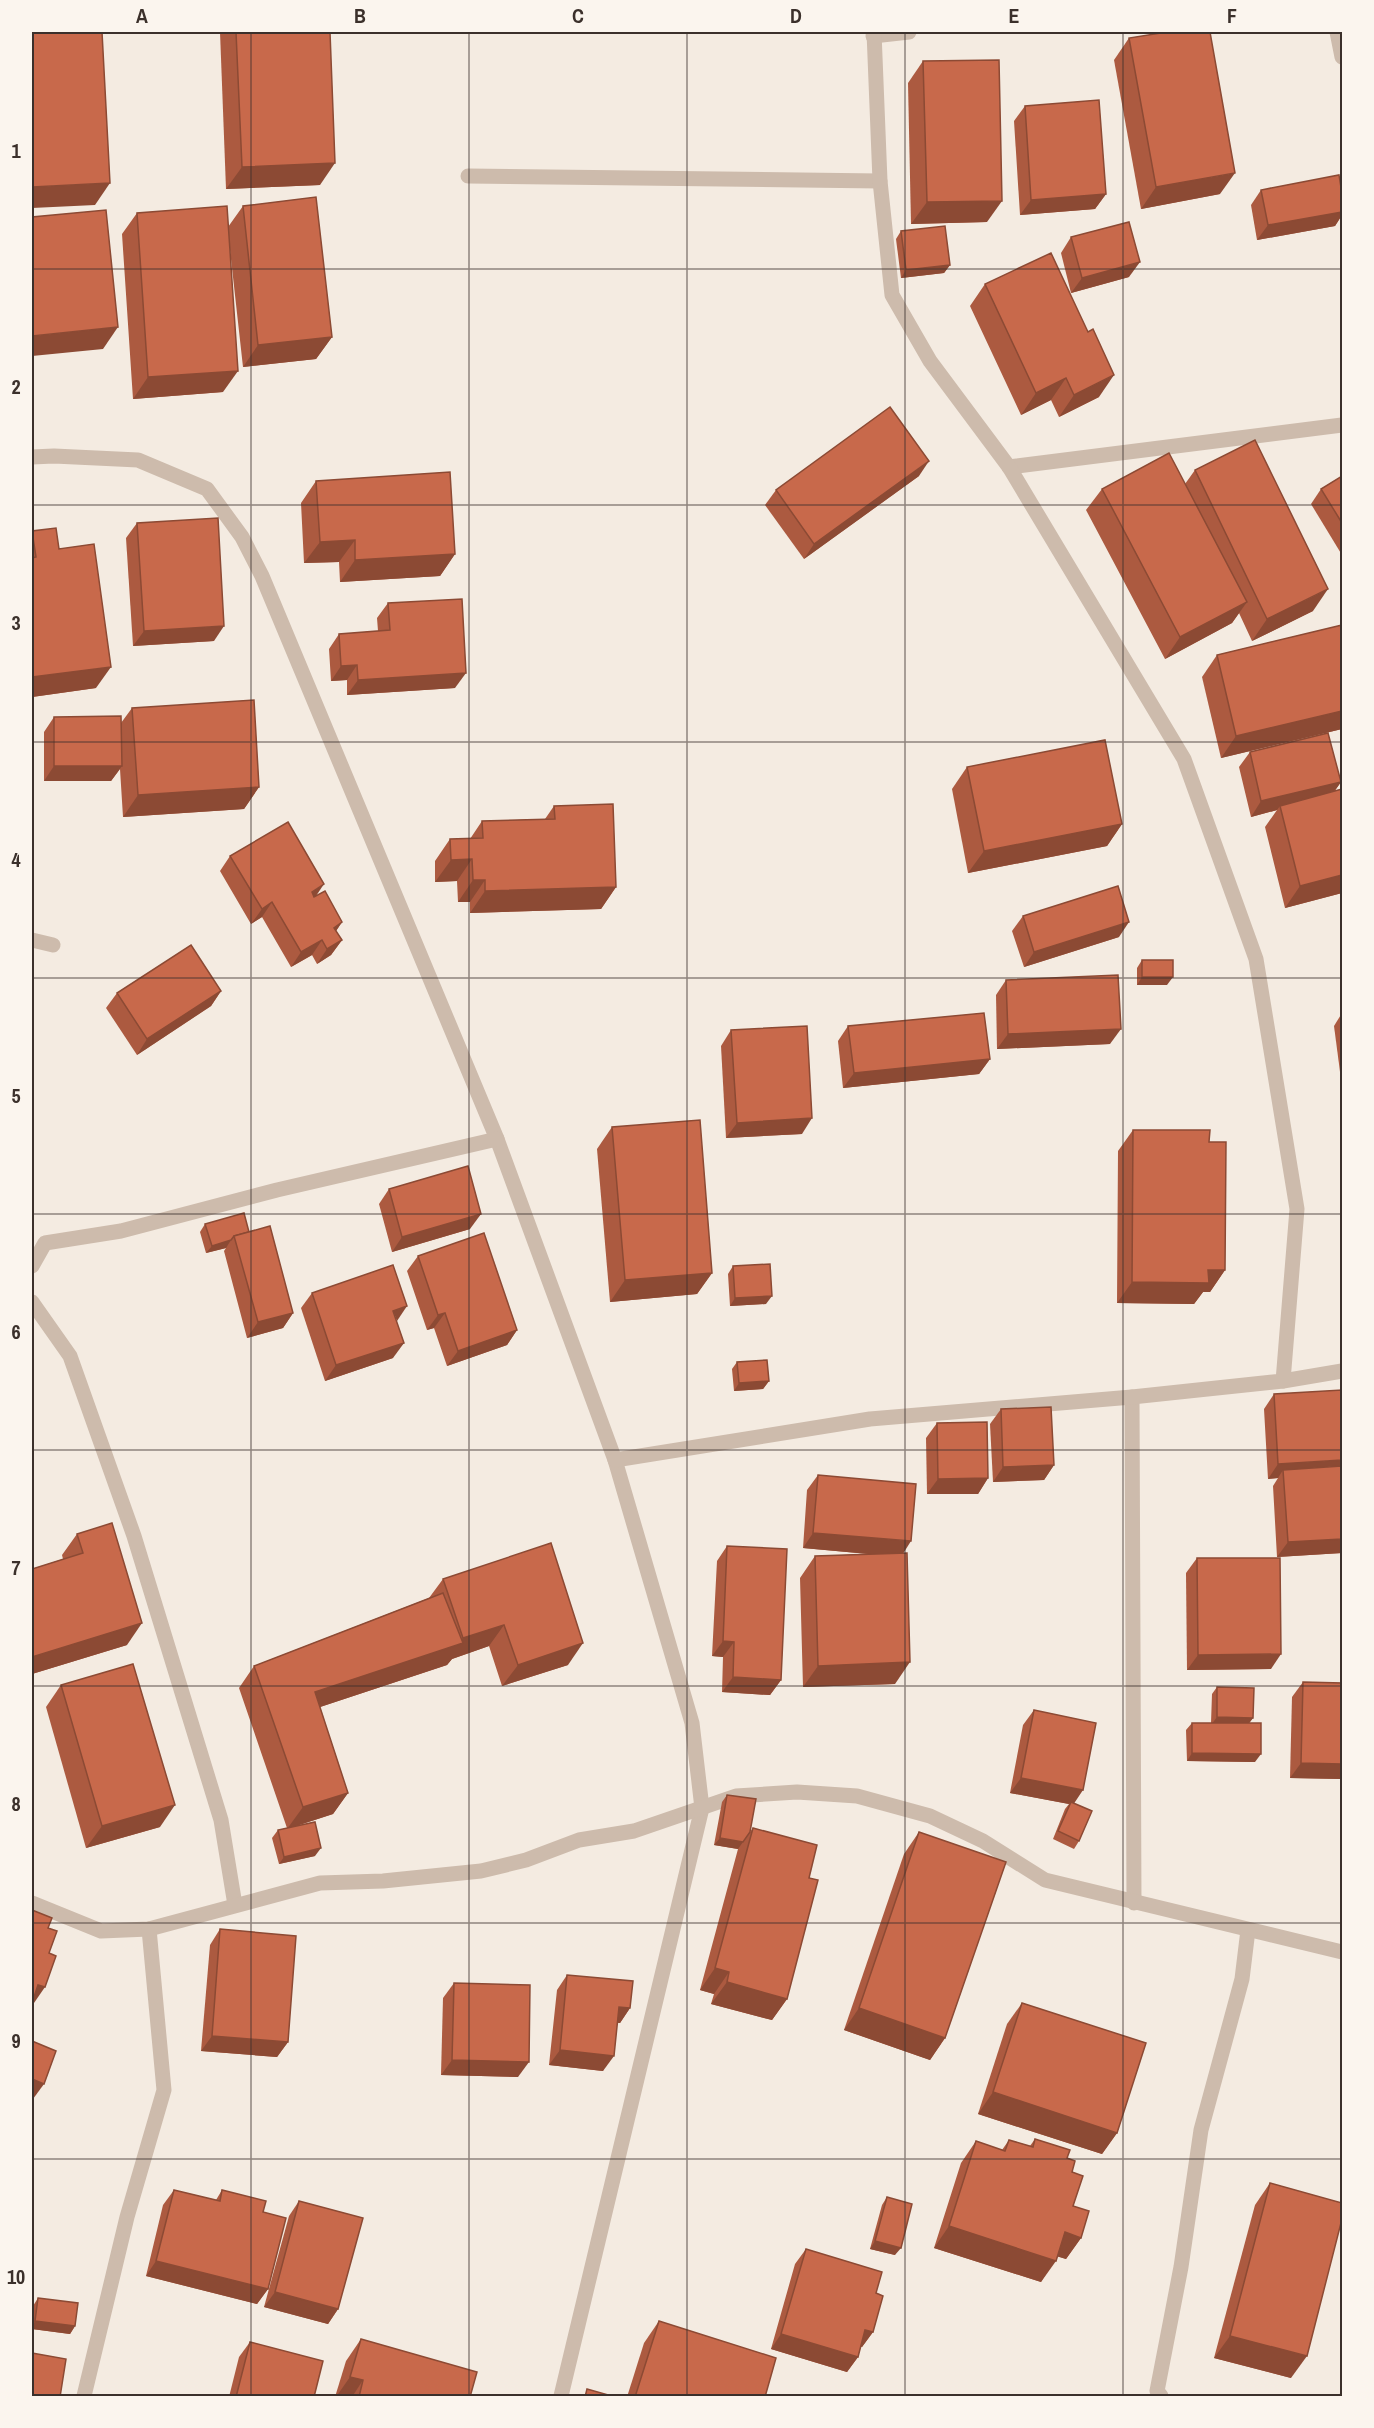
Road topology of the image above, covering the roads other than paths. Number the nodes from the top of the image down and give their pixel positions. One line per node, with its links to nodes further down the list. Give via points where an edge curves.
1 (909, 32): 3 (street)
2 (1337, 32): 4 (street)
3 (874, 34): 6 (street)
4 (1342, 57)
5 (468, 176): 6 (street)
6 (880, 181): 9 (street, via 892,295 930,361)
7 (1342, 425): 9 (street)
8 (32, 457): 12 (street, via 138,460 207,489 242,537 262,576)
9 (1009, 467): 16 (street, via 1184,759 1256,959 1297,1209)
10 (32, 940): 11 (street)
11 (52, 945)
12 (497, 1139): 13 (street, via 121,1231 45,1243); 18 (street)
13 (32, 1266)
14 (32, 1302): 22 (street, via 70,1356 134,1536 221,1820)
15 (1342, 1371): 16 (street)
16 (1283, 1381): 17 (street)
17 (1132, 1397): 18 (street, via 870,1419); 21 (street)
18 (615, 1460): 19 (street, via 692,1723)
19 (702, 1808): 21 (street, via 736,1796 797,1792 857,1796 930,1816 983,1841 1045,1880); 22 (street, via 634,1831 579,1840 526,1860 481,1871 320,1883); 27 (street)
20 (32, 1903): 23 (street, via 101,1931)
21 (1134, 1903): 24 (street)
22 (235, 1905): 23 (street)
23 (149, 1929): 26 (street, via 164,2090 127,2217)
24 (1248, 1930): 25 (street); 28 (street, via 1242,1979 1201,2130 1181,2267 1157,2391)
25 (1342, 1952)
26 (84, 2397)
27 (561, 2397)
28 (1161, 2397)

